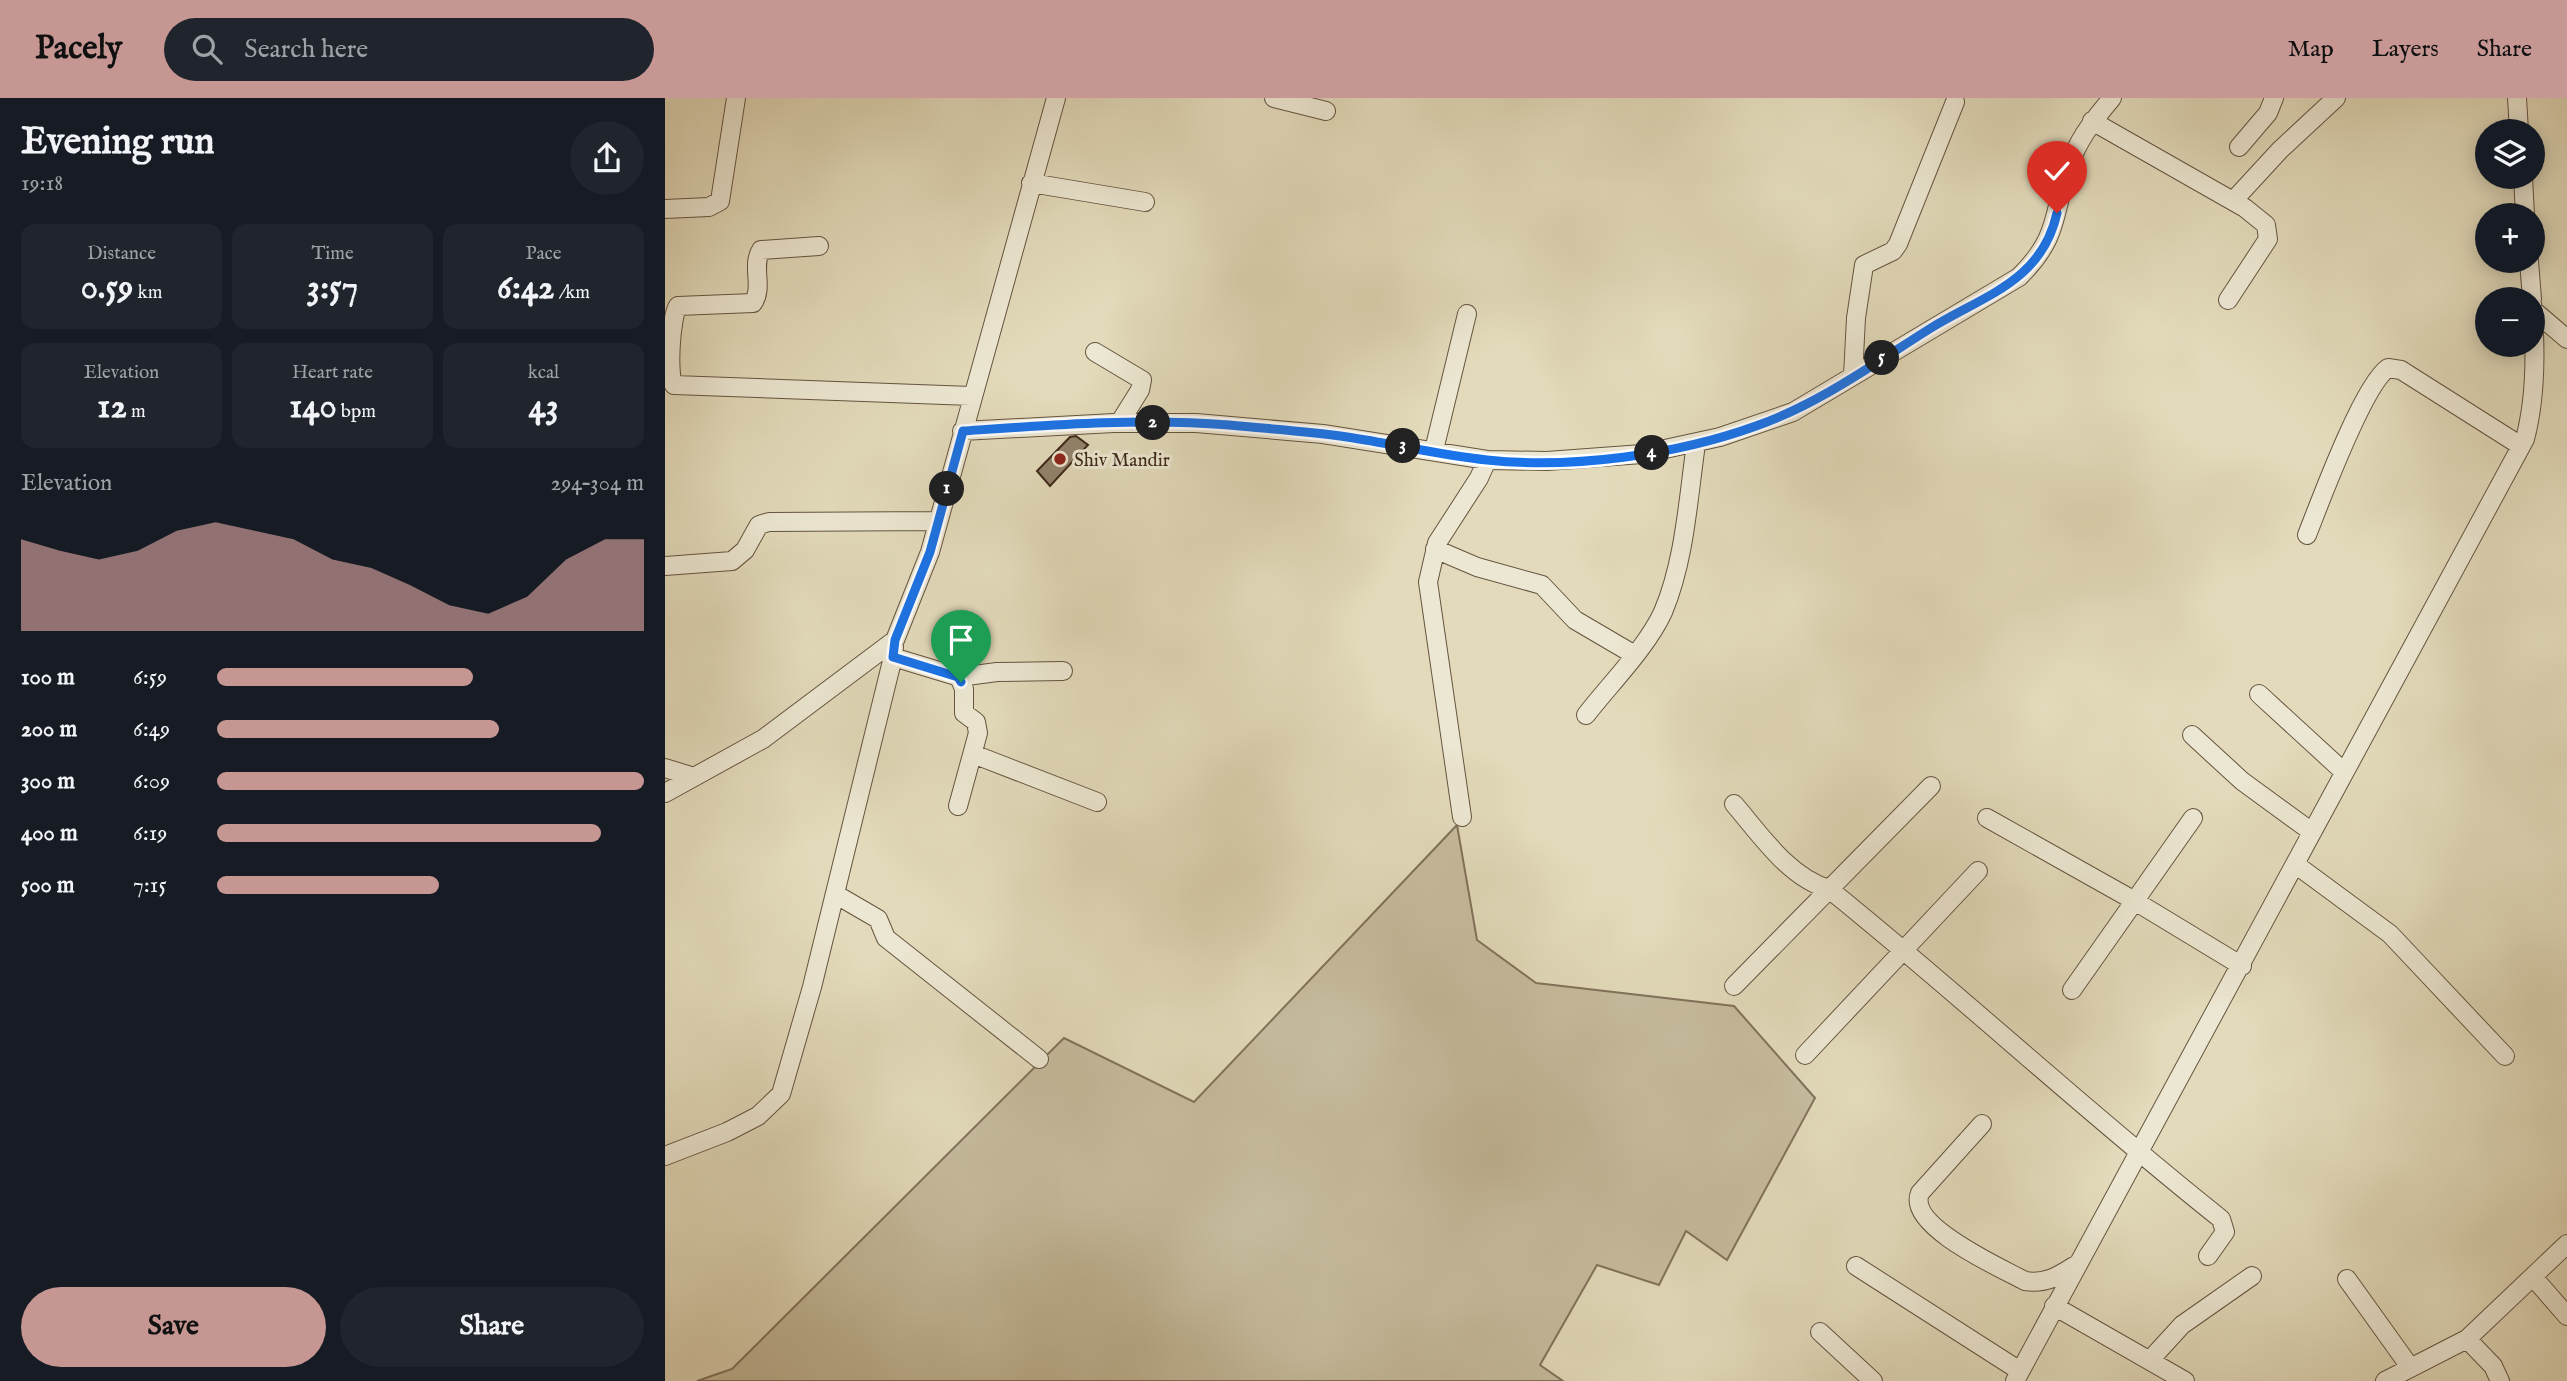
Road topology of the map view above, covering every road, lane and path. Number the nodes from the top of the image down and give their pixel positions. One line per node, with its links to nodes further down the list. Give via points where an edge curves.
1 (736, 98): 16 (street, via 720,201 709,207)
2 (1056, 98): 13 (street)
3 (1274, 98): 9 (street)
4 (2112, 98): 11 (street)
5 (2274, 98): 12 (street, via 2268,113)
6 (2336, 98): 14 (street)
7 (2517, 98): 10 (street)
8 (1955, 102): 24 (street, via 1898,244 1864,265)
9 (1327, 111)
10 (2518, 119)
11 (2092, 121): 14 (street); 24 (street, via 2073,156 2054,227 2037,259 2006,286)
12 (2239, 147)
13 (1031, 183): 15 (street); 25 (street)
14 (2233, 201): 18 (street, via 2262,220 2269,232)
15 (1145, 202)
16 (665, 209)
17 (819, 246): 25 (street, via 761,250 753,303 678,306 673,317 670,373 674,385)
18 (2228, 300)
19 (1467, 314): 30 (street)
20 (2545, 320): 21 (street)
21 (2567, 339)
22 (1095, 352): 26 (street, via 1142,380)
23 (2532, 357): 29 (street, via 2530,419)
24 (1853, 376): 28 (street, via 1793,412)
25 (971, 396): 27 (street)
26 (1120, 422): 27 (street); 30 (street, via 1228,425)
27 (963, 431): 32 (street)
28 (1696, 444): 31 (street, via 1578,460); 37 (street, via 1677,566 1663,611)
29 (2521, 446): 33 (street, via 2401,370 2388,368 2349,435); 45 (street)
30 (1434, 450): 31 (street)
31 (1487, 460): 34 (street)
32 (938, 521): 35 (street, via 769,522 758,525 745,550 732,561); 36 (street)
33 (2307, 535)
34 (1435, 549): 37 (street, via 1477,567 1542,585 1575,620); 52 (street, via 1428,582 1430,606)
35 (665, 566)
36 (894, 648): 39 (street); 46 (street, via 763,739); 59 (street)
37 (1633, 654): 41 (street)
38 (1063, 671): 39 (street)
39 (958, 677): 43 (street, via 964,689 964,713 978,727)
40 (2259, 694): 45 (street)
41 (1586, 715)
42 (2192, 735): 55 (street, via 2242,781)
43 (973, 754): 49 (street); 51 (street)
44 (665, 768): 46 (street)
45 (2344, 772): 55 (street)
46 (691, 776): 48 (street)
47 (1931, 786): 58 (street)
48 (665, 793)
49 (1097, 802)
50 (1734, 804): 58 (street, via 1786,863)
51 (958, 806)
52 (1462, 817)
53 (1987, 818): 60 (street)
54 (2193, 818): 60 (street)
55 (2312, 832): 56 (street)
56 (2295, 864): 62 (street); 66 (street, via 2390,934)
57 (1978, 872): 61 (street)
58 (1829, 889): 61 (street); 63 (street)
59 (835, 894): 67 (street, via 878,919 886,938); 70 (street, via 781,1094 758,1116)
60 (2133, 900): 62 (street); 64 (street)
61 (1905, 950): 65 (street); 69 (street)
62 (2242, 966): 69 (street)
63 (1734, 986)
64 (2072, 990)
65 (1805, 1055)
66 (2505, 1056)
67 (1039, 1059)
68 (1982, 1124): 73 (street, via 1920,1193 1920,1211 1941,1233 2025,1281 2047,1281)
69 (2137, 1152): 72 (street, via 2221,1219 2225,1232); 73 (street)
70 (665, 1156)
71 (2567, 1244): 76 (street)
72 (2208, 1256)
73 (2077, 1264): 78 (street)
74 (1856, 1266): 84 (street)
75 (2252, 1276): 82 (street, via 2182,1325)
76 (2534, 1278): 79 (street); 81 (street)
77 (2347, 1279): 83 (street)
78 (2055, 1306): 82 (street); 84 (street)
79 (2567, 1316)
80 (1820, 1332): 85 (street)
81 (2467, 1339): 83 (street); 88 (street, via 2493,1366)
82 (2150, 1360): 86 (street)
83 (2410, 1367): 87 (street)
84 (2017, 1376)
85 (1873, 1381)
86 (2185, 1381)
87 (2385, 1381)
88 (2500, 1381)

